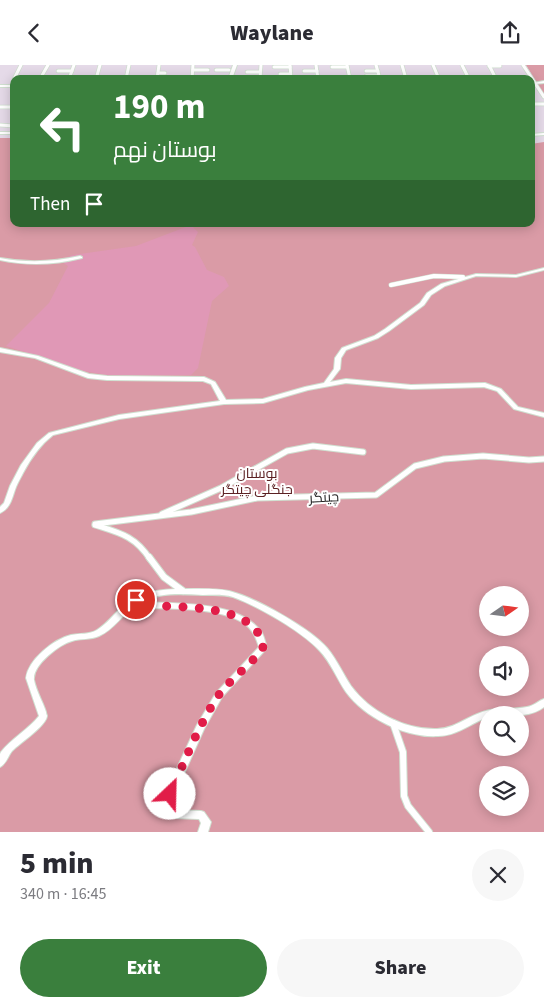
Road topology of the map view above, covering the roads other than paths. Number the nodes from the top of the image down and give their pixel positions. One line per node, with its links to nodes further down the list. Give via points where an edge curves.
1 (48, 65): 25 (street)
2 (74, 65): 21 (street)
3 (159, 65): 27 (street)
4 (194, 65): 15 (street)
5 (231, 65): 18 (street)
6 (261, 65): 22 (street)
7 (376, 65): 24 (street)
8 (290, 66): 10 (street); 31 (street)
9 (490, 66): 12 (street)
10 (274, 67)
11 (347, 67): 14 (street)
12 (498, 67)
13 (317, 68): 19 (street)
14 (333, 68)
15 (193, 70): 16 (street); 35 (street)
16 (208, 70)
17 (216, 70): 18 (street)
18 (229, 70): 36 (street)
19 (304, 70)
20 (58, 71): 21 (street)
21 (72, 71): 33 (street)
22 (259, 71): 29 (street); 37 (street)
23 (366, 71): 24 (street)
24 (378, 71): 38 (street)
25 (44, 72): 26 (street); 32 (street)
26 (48, 72)
27 (158, 72): 28 (street); 34 (street)
28 (165, 72)
29 (247, 72)
30 (280, 74): 31 (street)
31 (290, 74)
32 (42, 75)
33 (70, 75)
34 (158, 75)
35 (192, 75)
36 (229, 75)
37 (260, 75)
38 (379, 75)
39 (535, 86): 40 (street)
40 (544, 97)
41 (80, 257): 42 (street, via 50,264)
42 (0, 259)
43 (544, 269): 44 (street, via 516,276)
44 (463, 277): 45 (street, via 434,276); 47 (street, via 436,289 422,304 376,337 344,349 338,358 337,369)
45 (390, 285)
46 (0, 350): 48 (street, via 36,357 88,376 204,379 213,383)
47 (326, 384): 48 (street, via 263,401); 49 (street, via 359,381 420,387 485,385 499,391 516,407)
48 (224, 402): 52 (street, via 119,417 51,434 41,441)
49 (544, 415)
50 (363, 452): 53 (street, via 313,446 287,451 221,488)
51 (544, 459): 53 (street, چیتگر, via 521,461 484,456 423,463 408,469 387,490 376,495 257,498)
52 (0, 511)
53 (156, 517): 54 (street, چیتگر, via 95,525 141,546 163,577)
54 (183, 591): 55 (street, via 164,591); 57 (street, via 234,594 294,627 323,649 358,700)
55 (136, 600): 58 (street, via 103,631 63,641 31,669 30,678 44,717 36,729 10,746); 59 (street, via 144,605 229,613 258,630 262,639 263,648 219,695 200,727 170,794 174,814 201,815 206,822)
56 (544, 702): 57 (street, via 540,707 475,717 458,728 439,733 414,731)
57 (392, 723): 60 (street, via 403,753 402,790 406,803)
58 (0, 763)
59 (203, 832)
60 (429, 832)

